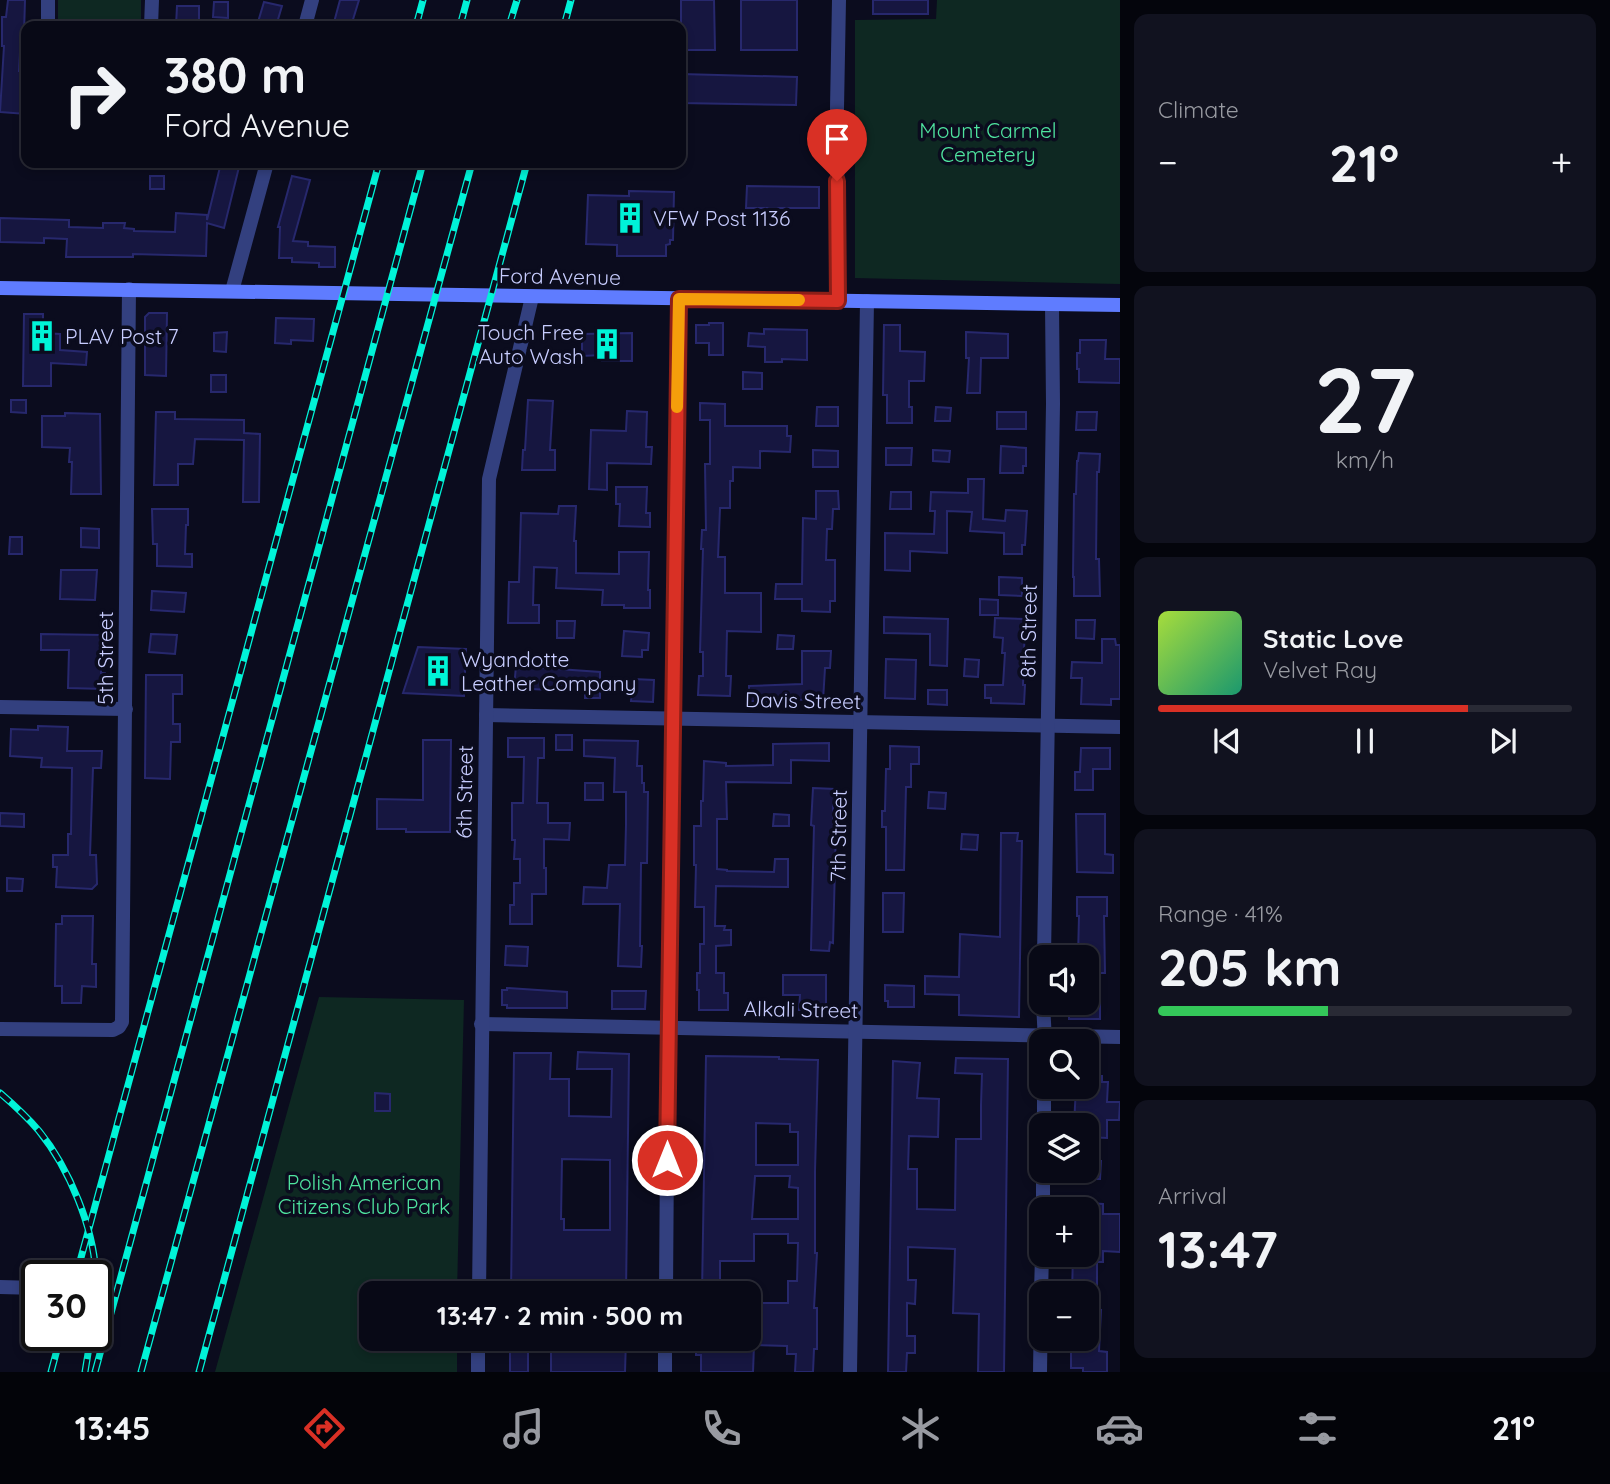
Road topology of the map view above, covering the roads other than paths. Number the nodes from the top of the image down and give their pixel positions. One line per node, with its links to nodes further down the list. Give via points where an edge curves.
1 (48, 0): 5 (street)
2 (152, 0): 6 (street)
3 (312, 0): 7 (street)
4 (839, 0): 14 (street)
5 (48, 21)
6 (151, 21)
7 (306, 21)
8 (266, 168): 11 (street)
9 (0, 288): 10 (main road, Ford Avenue)
10 (129, 289): 11 (main road, Ford Avenue); 19 (street, 5th Street)
11 (232, 291): 12 (main road, Ford Avenue)
12 (532, 297): 13 (main road, Ford Avenue); 20 (street, 6th Street, via 489,479)
13 (679, 299): 14 (main road, Ford Avenue); 21 (street)
14 (838, 301): 15 (main road, Ford Avenue)
15 (867, 301): 16 (main road, Ford Avenue); 22 (street, 7th Street)
16 (1052, 305): 17 (main road, Ford Avenue); 23 (street, 8th Street)
17 (1120, 305)
18 (0, 707): 19 (street)
19 (126, 709): 28 (street, 5th Street, via 122,1022 113,1030)
20 (486, 715): 21 (street, Davis Street); 26 (street, 6th Street)
21 (672, 719): 22 (street, Davis Street); 27 (street)
22 (861, 722): 23 (street, Davis Street); 29 (street, 7th Street)
23 (1047, 726): 24 (street, Davis Street); 25 (street, 8th Street)
24 (1120, 727)
25 (1044, 945)
26 (481, 1024): 27 (street, Alkali Street); 33 (street, 6th Street)
27 (668, 1027): 29 (street, Alkali Street); 34 (street)
28 (0, 1029)
29 (855, 1031): 30 (street, Alkali Street); 42 (street, 7th Street)
30 (1029, 1037)
31 (1099, 1037): 32 (street, Alkali Street)
32 (1120, 1037)
33 (479, 1281)
34 (666, 1281)
35 (0, 1287): 36 (street)
36 (21, 1287)
37 (478, 1351): 40 (street)
38 (665, 1351): 41 (street)
39 (1040, 1351): 43 (street)
40 (478, 1372)
41 (665, 1372)
42 (850, 1372)
43 (1040, 1372)

